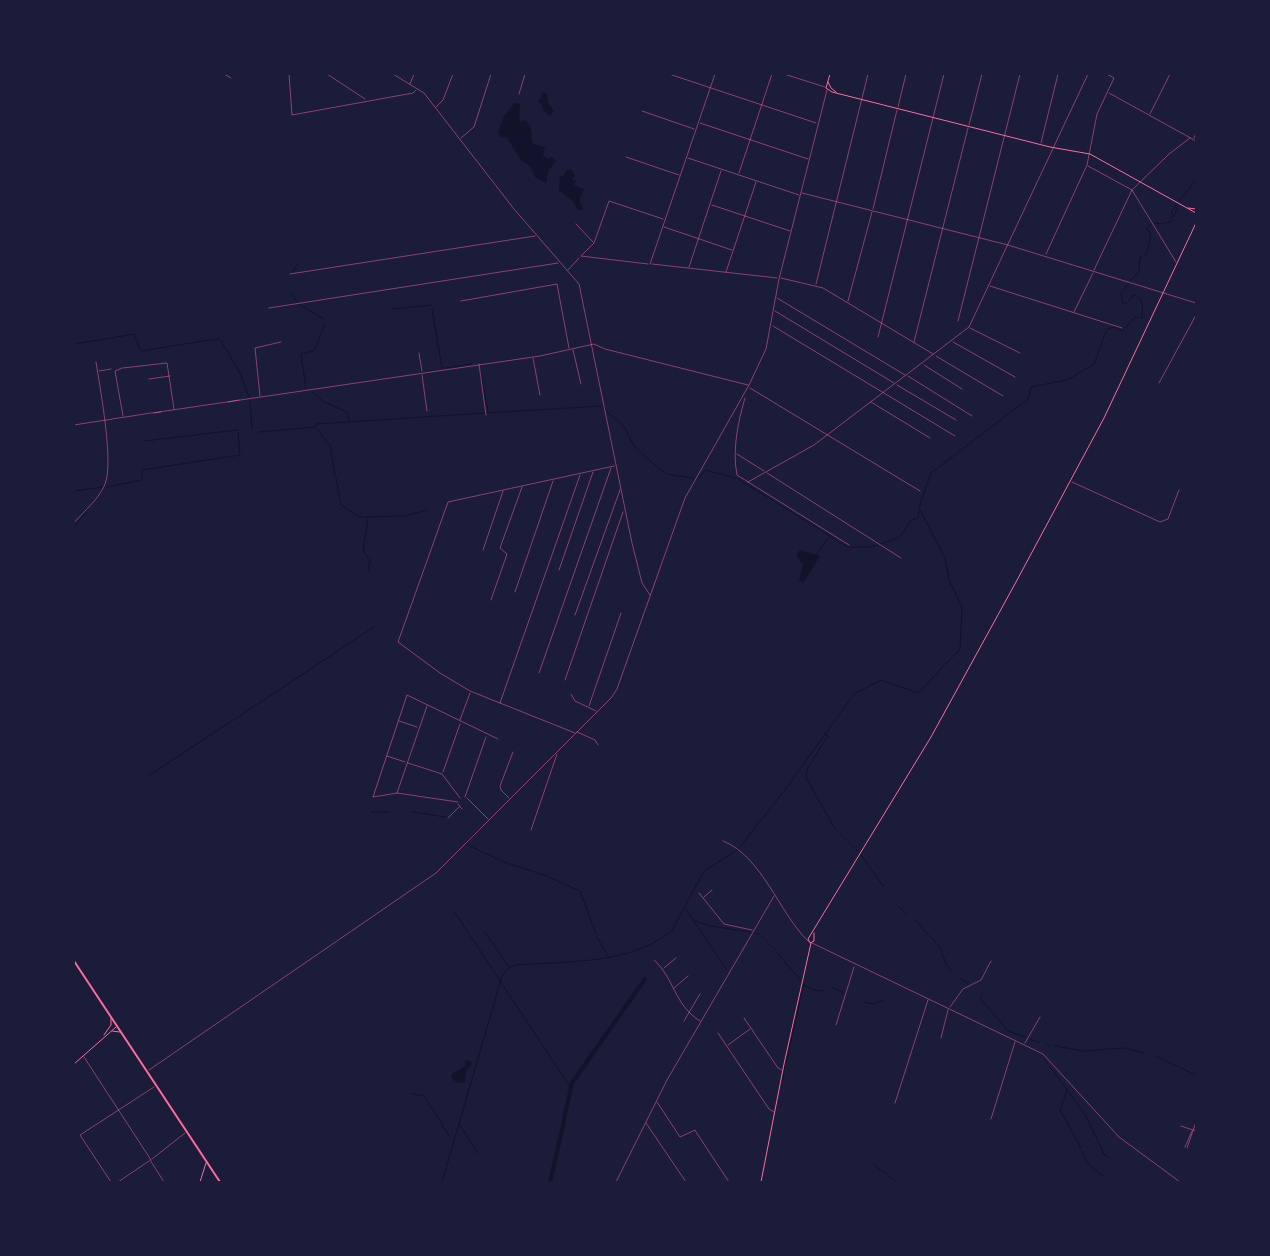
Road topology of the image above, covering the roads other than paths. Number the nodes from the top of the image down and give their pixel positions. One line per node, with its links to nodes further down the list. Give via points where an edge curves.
1 (224, 74): 23 (street)
2 (289, 74): 36 (street, via 292,115)
3 (327, 74): 33 (street)
4 (392, 74): 25 (street)
5 (414, 74): 25 (street)
6 (452, 74): 38 (street, via 443,100)
7 (492, 74): 50 (street, via 474,127)
8 (525, 74): 32 (street)
9 (669, 74): 27 (street)
10 (715, 74): 27 (street)
11 (772, 74): 37 (street)
12 (784, 74): 29 (street)
13 (830, 74): 24 (street)
14 (868, 74): 34 (street)
15 (906, 74): 39 (street)
16 (944, 74): 42 (street)
17 (982, 74): 45 (street)
18 (1020, 74): 48 (street)
19 (1058, 74): 54 (street)
20 (1088, 74): 55 (street)
21 (1107, 74): 31 (street, via 1114,78)
22 (1170, 74): 41 (street)
23 (231, 78)
24 (828, 81): 26 (street); 29 (street)
25 (410, 85): 28 (street)
26 (830, 87): 29 (street); 29 (street); 30 (street)
27 (710, 88): 37 (street); 43 (street)
28 (417, 89): 35 (street, via 413,93); 38 (street)
29 (827, 89): 30 (street); 44 (street)
30 (836, 92): 34 (street)
31 (1108, 92): 41 (street); 56 (street, via 1097,114)
32 (519, 94)
33 (362, 97): 35 (street); 36 (street)
34 (862, 99): 39 (street); 68 (street)
35 (367, 100): 36 (street)
36 (362, 101)
37 (761, 105): 44 (street); 52 (street)
38 (435, 107): 50 (street)
39 (897, 109): 42 (street); 72 (street)
40 (642, 111): 46 (street)
41 (1150, 115): 49 (street)
42 (933, 118): 45 (street); 76 (street)
43 (698, 122): 46 (street); 52 (street)
44 (818, 124): 59 (street)
45 (968, 126): 48 (street); 80 (street)
46 (696, 130): 58 (street)
47 (1196, 133): 51 (street)
48 (1004, 135): 54 (street); 83 (street)
49 (1190, 138): 51 (street); 65 (street)
50 (460, 139): 82 (street)
51 (1193, 139): 53 (street)
52 (749, 140): 59 (street); 63 (street)
53 (1196, 141)
54 (1040, 144): 55 (street)
55 (1054, 148): 56 (street); 86 (street)
56 (1090, 154): 60 (street); 65 (street)
57 (626, 157): 62 (street)
58 (687, 157): 61 (street); 62 (street)
59 (809, 160): 67 (street)
60 (1087, 165): 66 (street); 89 (street)
61 (722, 169): 63 (street); 69 (street)
62 (681, 175): 75 (street)
63 (738, 175): 64 (street)
64 (756, 181): 67 (street); 74 (street)
65 (1140, 181): 66 (street); 70 (street)
66 (1132, 190): 90 (street); 95 (street)
67 (800, 194): 68 (street); 81 (street)
68 (836, 202): 72 (street); 99 (street)
69 (710, 204): 74 (street); 84 (street)
70 (1185, 206): 71 (street); 73 (street)
71 (1196, 209)
72 (872, 210): 76 (street); 104 (street)
73 (1196, 213)
74 (744, 216): 81 (street); 87 (street)
75 (665, 220): 79 (street); 85 (street, via 609,201)
76 (908, 220): 80 (street); 111 (street)
77 (576, 224): 85 (street)
78 (1196, 224): 90 (street)
79 (662, 227): 84 (street); 92 (street)
80 (943, 229): 83 (street); 118 (street)
81 (791, 231): 98 (street)
82 (537, 236): 91 (street); 97 (street)
83 (979, 237): 86 (street); 110 (street)
84 (698, 239): 87 (street); 93 (street)
85 (594, 243): 88 (street)
86 (1008, 245): 89 (street); 100 (street)
87 (733, 251): 96 (street)
88 (580, 256): 92 (street); 94 (street)
89 (1045, 256): 95 (street)
90 (1178, 262): 101 (street)
91 (560, 263): 94 (street); 106 (street)
92 (650, 264): 93 (street)
93 (688, 268): 96 (street)
94 (567, 271): 119 (street, via 579,284)
95 (1094, 272): 101 (street); 108 (street)
96 (726, 273): 98 (street)
97 (290, 274)
98 (779, 278): 99 (street); 102 (street)
99 (816, 286): 104 (street)
100 (989, 286): 108 (street); 113 (street)
101 (1164, 293): 105 (street); 168 (street)
102 (776, 297): 107 (street); 133 (street)
103 (461, 301): 121 (street, via 557,284)
104 (848, 302): 111 (street)
105 (1196, 303)
106 (269, 308)
107 (773, 310): 112 (street); 138 (street)
108 (1074, 312): 114 (street)
109 (1196, 315): 136 (street)
110 (958, 321)
111 (882, 322): 115 (street); 118 (street)
112 (771, 325): 139 (street, via 766,349); 141 (street)
113 (969, 327): 116 (street); 123 (street)
114 (1122, 328)
115 (878, 337)
116 (952, 341): 124 (street); 134 (street)
117 (281, 342): 144 (street, via 255,348)
118 (914, 342): 124 (street)
119 (591, 344): 120 (street); 139 (street); 161 (street)
120 (573, 348): 121 (street); 137 (street)
121 (569, 349): 125 (street)
122 (419, 353): 131 (street)
123 (1020, 353)
124 (935, 355): 128 (street); 143 (street)
125 (533, 357): 127 (street); 142 (street)
126 (96, 362): 130 (street)
127 (479, 364): 131 (street); 151 (street)
128 (922, 364): 133 (street); 140 (street)
129 (111, 369): 130 (street)
130 (98, 372): 154 (street)
131 (422, 373): 144 (street); 149 (street)
132 (170, 376): 135 (street); 148 (street); 153 (street, via 165,362 116,369)
133 (906, 376): 138 (street); 152 (street)
134 (1015, 377)
135 (149, 379)
136 (1159, 383)
137 (581, 384)
138 (895, 384): 141 (street); 155 (street)
139 (749, 386): 147 (street); 157 (street)
140 (962, 389)
141 (883, 393): 146 (street); 158 (street)
142 (540, 395)
143 (1003, 396)
144 (260, 397): 148 (street)
145 (745, 398): 150 (street)
146 (870, 401): 157 (street); 159 (street)
147 (736, 409): 150 (street); 181 (street, via 686,498)
148 (174, 410): 153 (street)
149 (427, 411)
150 (741, 412): 160 (street)
151 (486, 414)
152 (972, 416)
153 (123, 418): 154 (street)
154 (105, 420): 156 (street); 175 (street, via 106,482)
155 (956, 420)
156 (74, 425)
157 (827, 434): 164 (street); 173 (street)
158 (955, 436)
159 (930, 438)
160 (736, 454): 164 (street); 167 (street, via 736,474)
161 (615, 466): 162 (street); 170 (street)
162 (611, 467): 163 (street); 185 (street)
163 (593, 471): 165 (street); 179 (street)
164 (766, 472): 167 (street); 178 (street)
165 (581, 474): 166 (street); 190 (street)
166 (554, 479): 169 (street); 180 (street)
167 (748, 482): 176 (street)
168 (1070, 482): 172 (street, via 1160,522 1168,519); 221 (street, via 931,737)
169 (522, 486): 171 (street); 182 (street, via 500,548 507,554)
170 (621, 489): 174 (street); 184 (street)
171 (503, 490): 177 (street); 187 (street, via 448,502 398,642)
172 (1179, 490)
173 (920, 491)
174 (624, 510): 181 (street, via 642,583); 186 (street)
175 (74, 523)
176 (849, 545)
177 (483, 550)
178 (901, 558)
179 (558, 570)
180 (515, 592)
181 (650, 595): 192 (street, via 617,688)
182 (492, 600)
183 (621, 613): 191 (street)
184 (575, 615)
185 (539, 673)
186 (565, 680)
187 (470, 691): 190 (street); 194 (street)
188 (571, 694): 191 (street, via 576,701)
189 (427, 704): 193 (street, via 407,696); 194 (street); 195 (street)
190 (500, 704): 196 (street)
191 (589, 706): 192 (street)
192 (597, 713): 196 (street)
193 (398, 720): 195 (street); 202 (street)
194 (460, 722): 197 (street); 204 (street)
195 (419, 728): 203 (street)
196 (576, 732): 199 (street, via 595,740); 201 (street)
197 (487, 736): 198 (street); 206 (street)
198 (498, 739)
199 (598, 745)
200 (513, 752): 208 (street, via 500,788)
201 (557, 752): 208 (street); 214 (street)
202 (386, 756): 203 (street); 205 (street, via 372,795 376,798)
203 (407, 763): 204 (street); 205 (street)
204 (442, 774): 207 (street)
205 (397, 793): 209 (street)
206 (465, 797): 207 (street); 213 (street)
207 (460, 798): 209 (street)
208 (510, 799): 213 (street)
209 (458, 802): 210 (street)
210 (460, 806): 211 (street); 212 (street)
211 (462, 809)
212 (448, 818)
213 (489, 820): 255 (street, via 435,874)
214 (531, 830)
215 (723, 841): 218 (street, via 735,846 751,861)
216 (712, 890): 219 (street)
217 (699, 893): 219 (street)
218 (774, 896): 220 (street); 222 (street)
219 (703, 897): 220 (street, via 726,925)
220 (753, 930): 239 (street)
221 (814, 933): 222 (street); 222 (street, via 814,939)
222 (810, 941): 227 (street); 254 (street)
223 (676, 958): 228 (street)
224 (654, 960): 228 (street)
225 (74, 961): 236 (main road)
226 (991, 961): 233 (street, via 981,980 963,989)
227 (854, 965): 232 (street); 240 (street)
228 (663, 969): 230 (street)
229 (688, 976): 230 (street)
230 (673, 990): 234 (street)
231 (700, 994): 234 (street)
232 (928, 999): 233 (street); 258 (street)
233 (949, 1008): 248 (street); 249 (street)
234 (689, 1013): 238 (street); 239 (street)
235 (1040, 1016): 251 (street)
236 (111, 1017): 241 (main road); 242 (street)
237 (744, 1018): 243 (street)
238 (684, 1021)
239 (700, 1021): 257 (street)
240 (836, 1025)
241 (116, 1026): 242 (street); 244 (street); 245 (main road)
242 (109, 1028): 247 (street)
243 (751, 1029): 250 (street); 254 (street)
244 (112, 1031): 245 (street); 247 (street)
245 (120, 1032): 255 (main road)
246 (718, 1033): 250 (street)
247 (102, 1038): 252 (street)
248 (941, 1038)
249 (1015, 1040): 251 (street); 261 (street)
250 (727, 1045): 260 (street)
251 (1024, 1045): 280 (street, via 1048,1058 1119,1137)
252 (83, 1056): 253 (street); 259 (street)
253 (74, 1064)
254 (782, 1070): 260 (street)
255 (146, 1072): 256 (main road)
256 (156, 1086): 259 (street); 267 (main road)
257 (656, 1101): 262 (street); 278 (street, via 681,1138 695,1130)
258 (895, 1103)
259 (119, 1109): 269 (street); 271 (street, via 80,1135)
260 (774, 1112): 279 (street)
261 (991, 1119)
262 (646, 1122): 276 (street); 277 (street)
263 (1196, 1122): 265 (street)
264 (1181, 1126): 265 (street)
265 (1193, 1130): 266 (street); 268 (street)
266 (1196, 1131)
267 (186, 1132): 269 (street); 270 (main road)
268 (1186, 1148)
269 (150, 1160): 272 (street); 273 (street)
270 (206, 1162): 274 (street); 275 (main road)
271 (111, 1182)
272 (118, 1182)
273 (164, 1182)
274 (200, 1182)
275 (220, 1182)
276 (616, 1182)
277 (686, 1182)
278 (729, 1182)
279 (761, 1182)
280 (1180, 1182)

